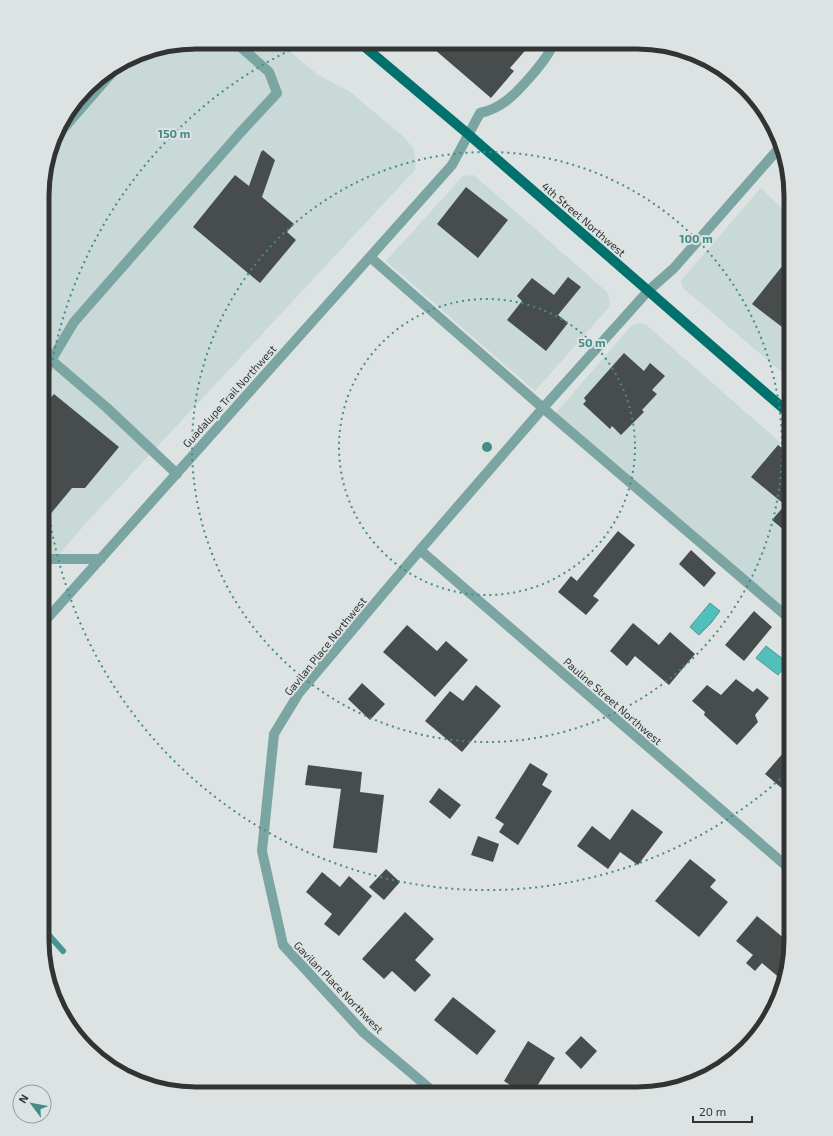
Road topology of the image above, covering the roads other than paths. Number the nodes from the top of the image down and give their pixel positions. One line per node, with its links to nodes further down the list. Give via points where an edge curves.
1 (243, 49): 10 (street, via 269,72 276,93 74,322)
2 (367, 49): 6 (main road, 4th Street Northwest)
3 (551, 49): 6 (street, Guadalupe Trail Northwest, via 550,54 513,95 490,111 480,113)
4 (93, 91): 5 (street)
5 (84, 101)
6 (468, 134): 8 (street, Guadalupe Trail Northwest, via 452,165); 9 (main road, 4th Street Northwest)
7 (777, 151): 9 (street, Gavilan Place Northwest, via 674,268)
8 (370, 257): 12 (street); 14 (street, Guadalupe Trail Northwest)
9 (648, 291): 12 (street, Gavilan Place Northwest); 13 (main road, 4th Street Northwest)
10 (51, 360): 11 (street); 14 (street, via 106,407)
11 (49, 364)
12 (543, 408): 15 (street, Gavilan Place Northwest); 18 (street)
13 (784, 409)
14 (176, 474): 17 (street, Guadalupe Trail Northwest)
15 (420, 550): 20 (street, Pauline Street Northwest); 21 (street, Gavilan Place Northwest, via 299,693 274,734 262,851 283,945 364,1033)
16 (49, 559): 17 (street)
17 (101, 559): 19 (street, Guadalupe Trail Northwest)
18 (784, 614)
19 (49, 616)
20 (784, 864)
21 (428, 1087)

